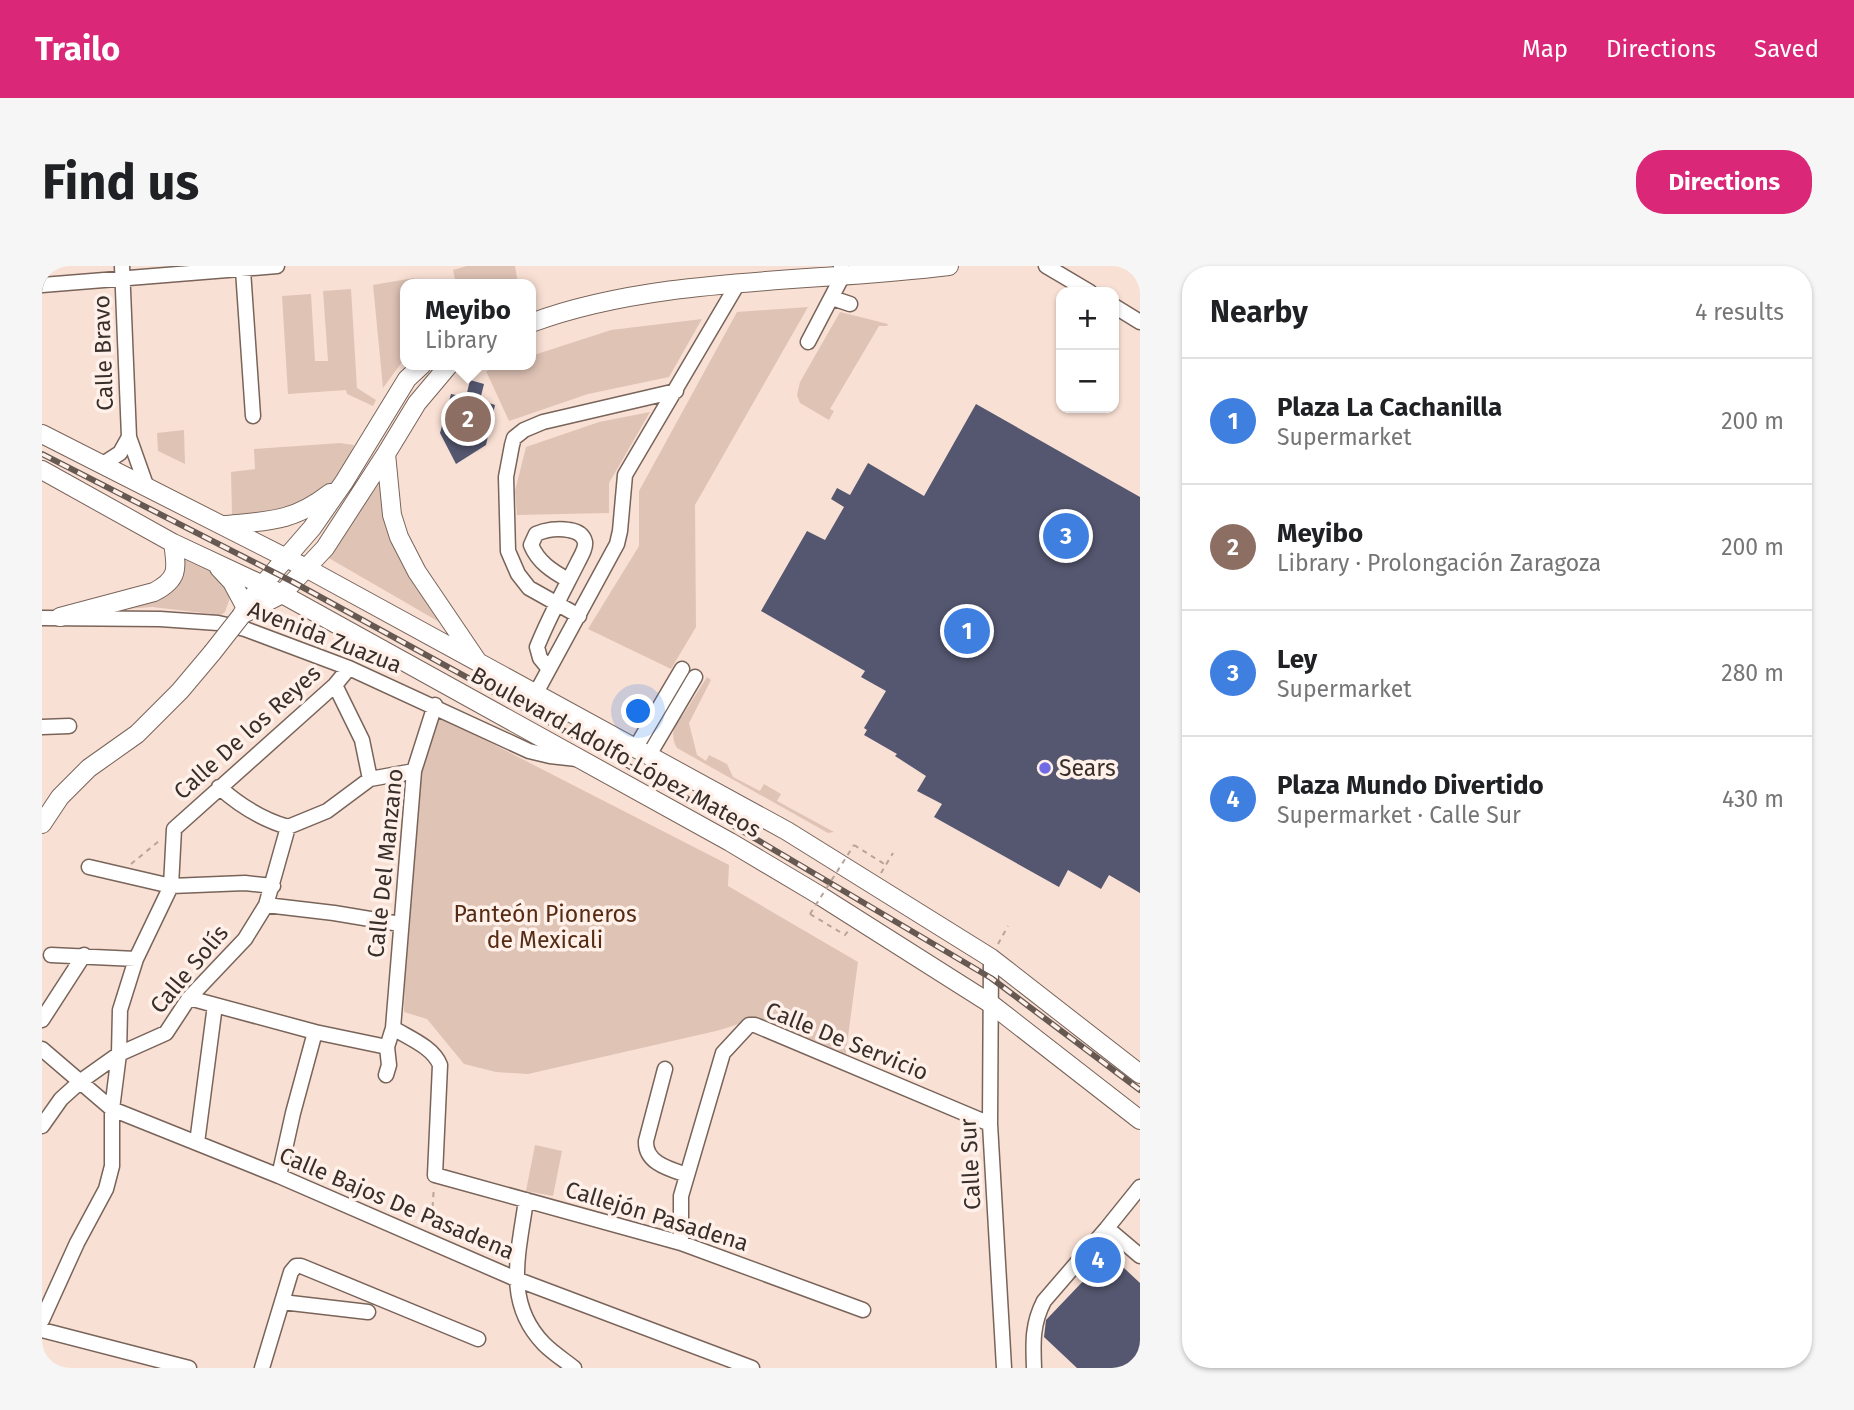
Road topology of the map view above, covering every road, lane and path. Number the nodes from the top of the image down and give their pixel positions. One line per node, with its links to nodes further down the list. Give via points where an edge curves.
1 (277, 266): 4 (street)
2 (949, 266): 5 (main road)
3 (1046, 266): 9 (street)
4 (243, 270): 6 (street); 19 (street)
5 (841, 271): 8 (main road); 10 (street)
6 (122, 272): 7 (street); 21 (street, Calle Bravo)
7 (42, 285)
8 (737, 285): 13 (main road, via 598,303); 18 (street)
9 (1082, 287)
10 (832, 298): 11 (street); 15 (street)
11 (850, 304)
12 (1119, 309): 14 (street)
13 (536, 322)
14 (1140, 322)
15 (808, 342)
16 (417, 370): 25 (main road)
17 (445, 370): 22 (main road, via 416,402)
18 (676, 391): 35 (street, via 543,422 514,439 506,477 508,551 517,574 529,588); 37 (street, via 625,475 617,544)
19 (253, 416)
20 (42, 433): 23 (main road, Boulevard Adolfo López Mateos)
21 (129, 437): 23 (street, Calle Bravo, via 120,453); 26 (street, Calle Bravo)
22 (386, 454): 31 (main road, via 325,548); 39 (main road, via 392,515 399,537 417,572)
23 (103, 464): 26 (main road, Boulevard Adolfo López Mateos)
24 (42, 470): 28 (main road, Boulevard Adolfo López Mateos)
25 (344, 482): 27 (main road, via 304,512 282,520); 29 (main road)
26 (146, 485): 27 (main road, Boulevard Adolfo López Mateos)
27 (224, 525): 29 (main road, Boulevard Adolfo López Mateos)
28 (173, 543): 30 (main road, Boulevard Adolfo López Mateos); 38 (main road, via 176,563 167,585)
29 (287, 558): 31 (main road, Boulevard Adolfo López Mateos); 33 (main road)
30 (215, 562): 33 (main road, Boulevard Adolfo López Mateos); 36 (main road, via 232,582)
31 (306, 568): 34 (main road); 39 (main road, Boulevard Adolfo López Mateos)
32 (568, 580): 35 (street)
33 (262, 585): 34 (main road, Boulevard Adolfo López Mateos); 36 (main road)
34 (282, 594): 36 (main road); 50 (main road, Boulevard Adolfo López Mateos)
35 (555, 603): 37 (street); 41 (street, via 537,647)
36 (244, 613): 54 (main road, bridge, via 180,691 137,734 89,768 60,797)
37 (579, 616): 41 (street)
38 (51, 618): 40 (street, Avenida Zuazua, via 218,623)
39 (480, 665): 45 (main road, Boulevard Adolfo López Mateos)
40 (349, 668): 44 (street, Calle De los Reyes); 46 (street, Avenida Zuazua)
41 (549, 669): 45 (street)
42 (682, 669): 49 (street)
43 (695, 677): 49 (street)
44 (335, 685): 52 (street, via 362,740); 53 (street, Calle De los Reyes)
45 (536, 693): 49 (main road, Boulevard Adolfo López Mateos)
46 (435, 705): 50 (street, Avenida Zuazua, via 529,751); 51 (street, Calle Del Manzano)
47 (69, 726): 48 (street)
48 (42, 727)
49 (643, 751): 61 (main road, Boulevard Adolfo López Mateos)
50 (579, 759): 73 (main road, Boulevard Adolfo López Mateos, via 820,895)
51 (414, 771): 52 (street); 65 (street, Calle Del Manzano)
52 (370, 779): 55 (street, via 327,811)
53 (219, 787): 55 (street, via 241,806); 56 (street, Calle De los Reyes)
54 (42, 824)
55 (288, 827): 63 (street, Calle Solís)
56 (174, 828): 60 (path); 62 (street, Calle De los Reyes)
57 (893, 853): 58 (path)
58 (886, 865): 61 (path); 67 (path, bridge, via 854,845 810,914)
59 (89, 867): 60 (street)
60 (119, 873): 62 (street)
61 (874, 885): 71 (main road, Boulevard Adolfo López Mateos)
62 (171, 887): 63 (street, via 245,883); 70 (street, Calle De los Reyes)
63 (273, 887): 64 (street, Calle Solís)
64 (266, 905): 65 (street); 72 (street, Calle Solís, via 245,939)
65 (400, 924): 76 (street, Calle Del Manzano)
66 (1008, 926): 71 (path)
67 (845, 935)
68 (51, 955): 69 (street)
69 (84, 955): 70 (street); 75 (street)
70 (136, 958): 80 (street, Calle De los Reyes, via 120,1010)
71 (991, 958): 73 (street, Calle Sur); 82 (main road, Boulevard Adolfo López Mateos)
72 (189, 998): 74 (street); 80 (street, Calle Solís, via 166,1033)
73 (990, 1004): 86 (main road, Boulevard Adolfo López Mateos); 87 (street, Calle Sur)
74 (215, 1006): 77 (street); 89 (street)
75 (42, 1020)
76 (393, 1028): 78 (street, Calle Del Manzano); 90 (street, via 431,1051 440,1065)
77 (315, 1032): 78 (street); 92 (street)
78 (387, 1047): 83 (street, Calle Del Manzano)
79 (42, 1049): 84 (street, Calle Bajos De Pasadena)
80 (119, 1054): 84 (street, Calle Solís); 85 (street, Calle De los Reyes)
81 (665, 1069): 91 (street, via 647,1151 660,1164)
82 (1140, 1074)
83 (386, 1075)
84 (81, 1081): 85 (street, Calle Bajos De Pasadena); 88 (street, Calle Solís)
85 (112, 1110): 89 (street, Calle Bajos De Pasadena); 103 (street, Calle De los Reyes, via 112,1166 106,1189)
86 (1140, 1120)
87 (990, 1124): 91 (street, Calle De Servicio, via 751,1025 723,1053); 110 (street, Calle Sur)
88 (42, 1126)
89 (197, 1143): 92 (street, Calle Bajos De Pasadena)
90 (435, 1175): 94 (street, Callejón Pasadena); 96 (path)
91 (687, 1175): 97 (street, Calle De Servicio, via 680,1206)
92 (279, 1176): 96 (street, Calle Bajos De Pasadena)
93 (1140, 1187): 95 (street)
94 (526, 1200): 97 (street, Callejón Pasadena); 99 (street)
95 (1107, 1227): 98 (street); 111 (street, via 1037,1313)
96 (430, 1242): 99 (street, Calle Bajos De Pasadena)
97 (681, 1243): 101 (street, Callejón Pasadena)
98 (1140, 1256)
99 (516, 1279): 108 (street, via 522,1313 532,1330); 109 (street, Calle Bajos De Pasadena)
100 (282, 1302): 102 (street); 105 (street, via 291,1272 301,1266); 107 (street)
101 (863, 1310)
102 (368, 1311)
103 (42, 1320)
104 (42, 1330): 106 (street)
105 (478, 1339)
106 (184, 1367)
107 (262, 1368)
108 (574, 1368)
109 (752, 1368)
110 (1004, 1368)
111 (1034, 1368)

